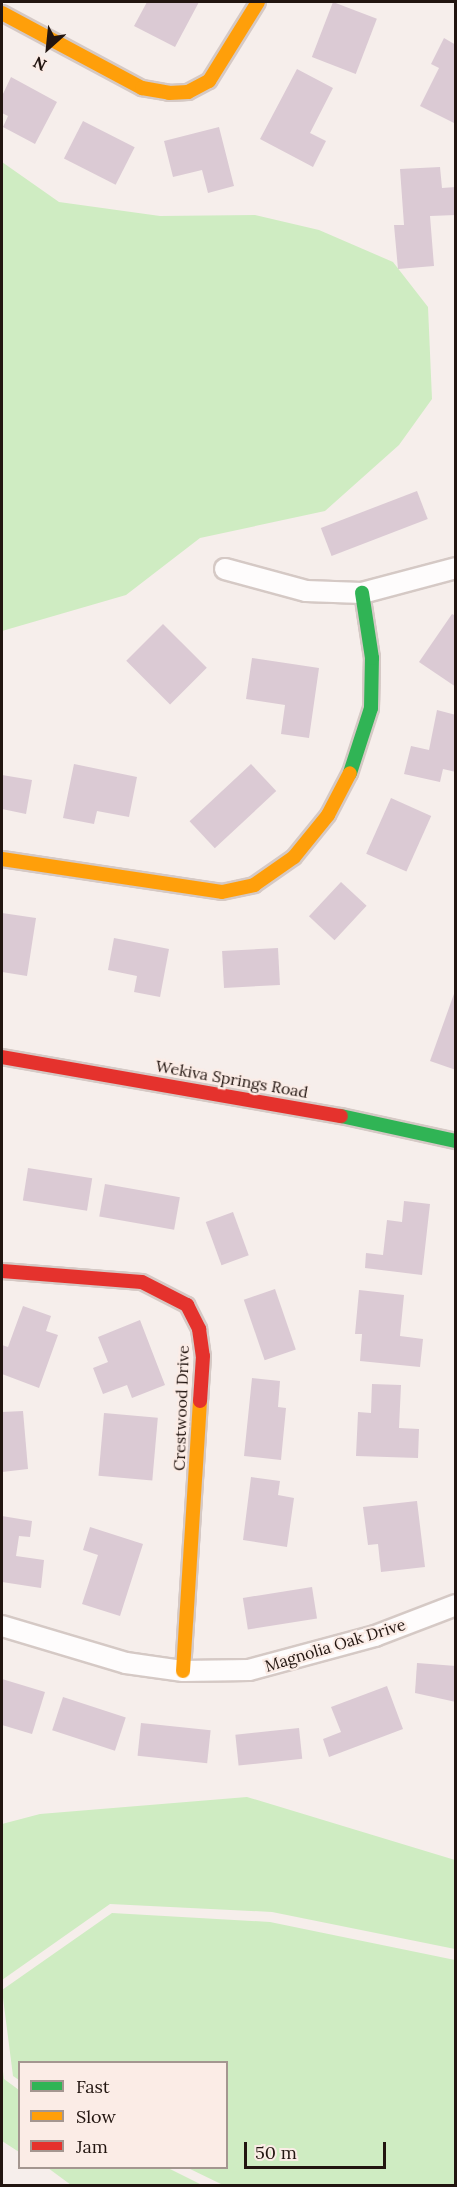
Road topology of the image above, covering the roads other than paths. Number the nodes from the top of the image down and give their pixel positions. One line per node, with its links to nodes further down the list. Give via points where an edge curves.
1 (258, 2): 2 (street, via 209,81 188,92 169,93 142,88)
2 (2, 13)
3 (456, 568): 5 (street)
4 (225, 569): 5 (street, via 306,591)
5 (362, 593): 6 (street, via 372,658 371,708 355,762 328,815 294,856 254,885 222,892)
6 (2, 859)
7 (2, 1057): 8 (street, Wekiva Springs Road, via 378,1122)
8 (456, 1141)
9 (2, 1271): 12 (street, Crestwood Drive, via 142,1282 187,1305 199,1329 203,1356)
10 (456, 1605): 12 (street, Magnolia Oak Drive, via 303,1658 249,1670)
11 (2, 1626): 12 (street, Magnolia Oak Drive, via 126,1663)
12 (183, 1671)

